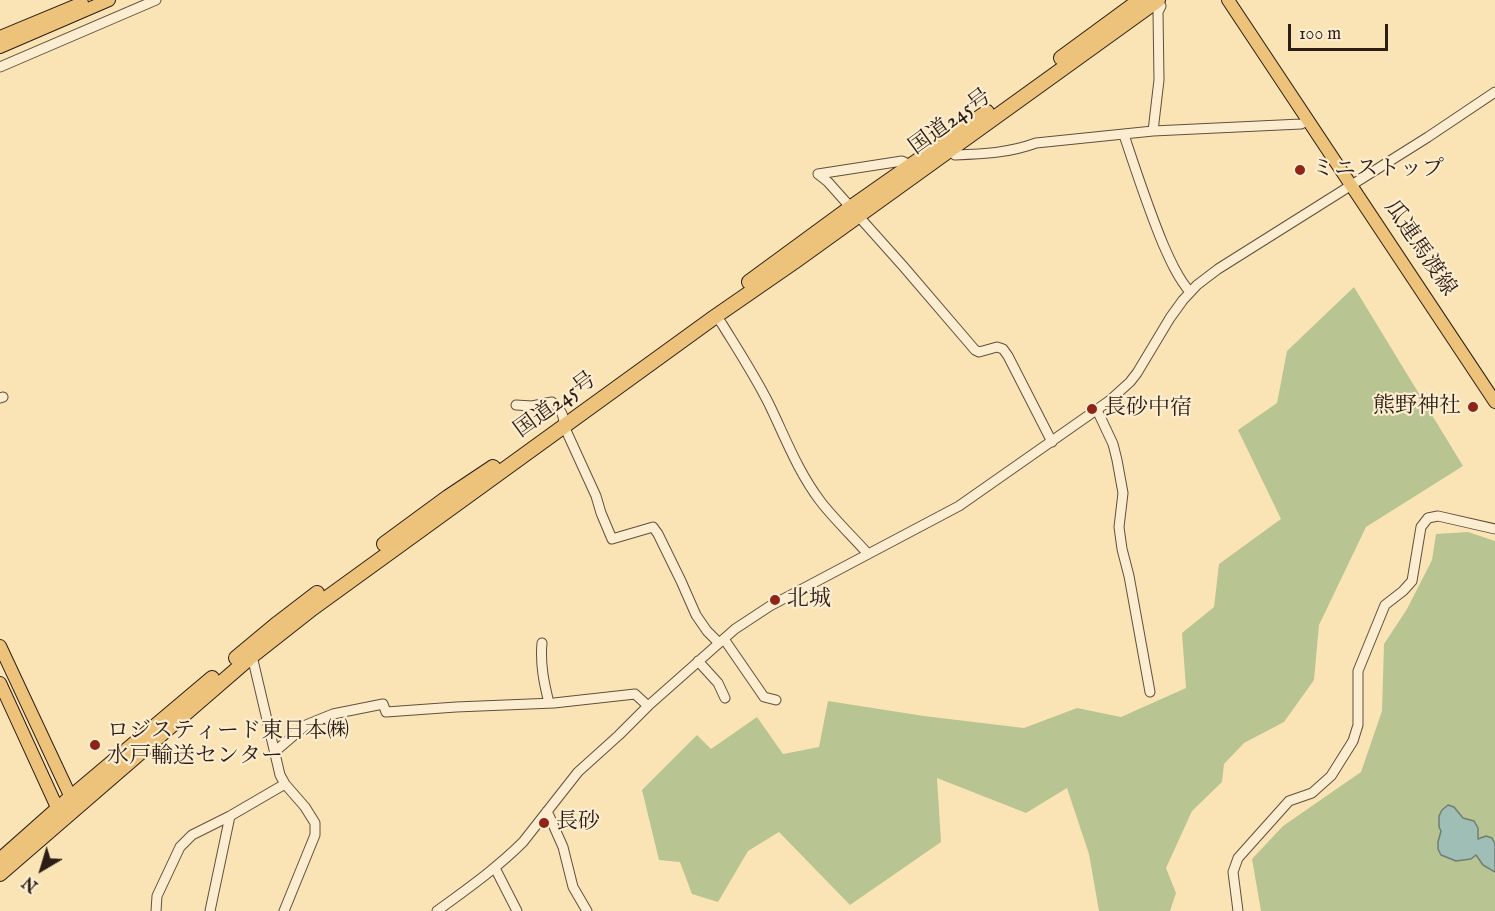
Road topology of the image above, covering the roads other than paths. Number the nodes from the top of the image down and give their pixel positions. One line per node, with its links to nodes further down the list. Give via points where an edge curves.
1 (88, 0): 7 (main road)
2 (109, 0): 8 (main road)
3 (156, 0): 9 (street)
4 (1140, 0): 15 (highway, 国道245号)
5 (1228, 0): 11 (main road, 瓜連馬渡線)
6 (1159, 3): 12 (street, via 1159,80); 14 (highway, 国道245号)
7 (0, 37)
8 (0, 47)
9 (0, 67)
10 (1495, 92): 16 (street)
11 (1309, 120): 12 (street, via 1301,124); 16 (main road, 瓜連馬渡線)
12 (1153, 131): 13 (street)
13 (1124, 135): 14 (street, via 1036,143 989,154 955,155); 18 (street, via 1149,211 1171,262)
14 (950, 150): 17 (highway, 国道245号)
15 (910, 165): 17 (highway, 国道245号); 17 (street, via 902,161 818,174)
16 (1352, 185): 18 (street, via 1218,269); 20 (main road, 瓜連馬渡線)
17 (854, 212): 19 (highway, 国道245号); 23 (highway, 国道245号); 24 (street, via 975,350 1003,349)
18 (1190, 292): 22 (street, via 1130,382)
19 (716, 316): 23 (highway, 国道245号); 26 (street, via 757,381 807,481)
20 (1495, 402)
21 (516, 405): 23 (street, via 552,402 562,411)
22 (1097, 410): 24 (street); 33 (street, via 1117,460 1123,493 1119,527 1122,549)
23 (564, 421): 27 (street, via 612,538 653,527 696,615 707,631); 30 (highway, 国道245号)
24 (1052, 442): 26 (street, via 959,506)
25 (1495, 529): 53 (street, via 1438,516 1428,518 1420,526 1412,581 1385,605 1358,671 1358,725 1353,741 1331,776 1312,793 1289,801 1238,858 1233,872)
26 (868, 554): 27 (street, via 770,606)
27 (721, 641): 31 (street); 35 (street, via 764,697)
28 (542, 643): 36 (street, via 540,659)
29 (0, 646): 40 (main road)
30 (249, 652): 38 (street); 40 (highway, 国道245号)
31 (698, 661): 34 (street, via 718,683); 37 (street)
32 (0, 683): 42 (main road)
33 (1150, 692)
34 (725, 698)
35 (776, 700)
36 (549, 703): 37 (street, via 635,694); 38 (street, via 386,712 383,704 333,714 306,725)
37 (648, 706): 41 (street, via 578,772)
38 (275, 753): 39 (street)
39 (285, 784): 43 (street); 50 (street, via 315,823 315,835)
40 (74, 802): 42 (highway, 国道245号)
41 (547, 811): 45 (street, via 523,842); 47 (street)
42 (60, 814): 44 (highway, 国道245号); 46 (highway, 国道245号)
43 (230, 816): 48 (street, via 192,835 180,847 156,896); 49 (street)
44 (0, 860)
45 (495, 868): 51 (street); 52 (street)
46 (0, 874)
47 (584, 910)
48 (156, 911)
49 (210, 911)
50 (284, 911)
51 (437, 911)
52 (517, 911)
53 (1238, 911)

